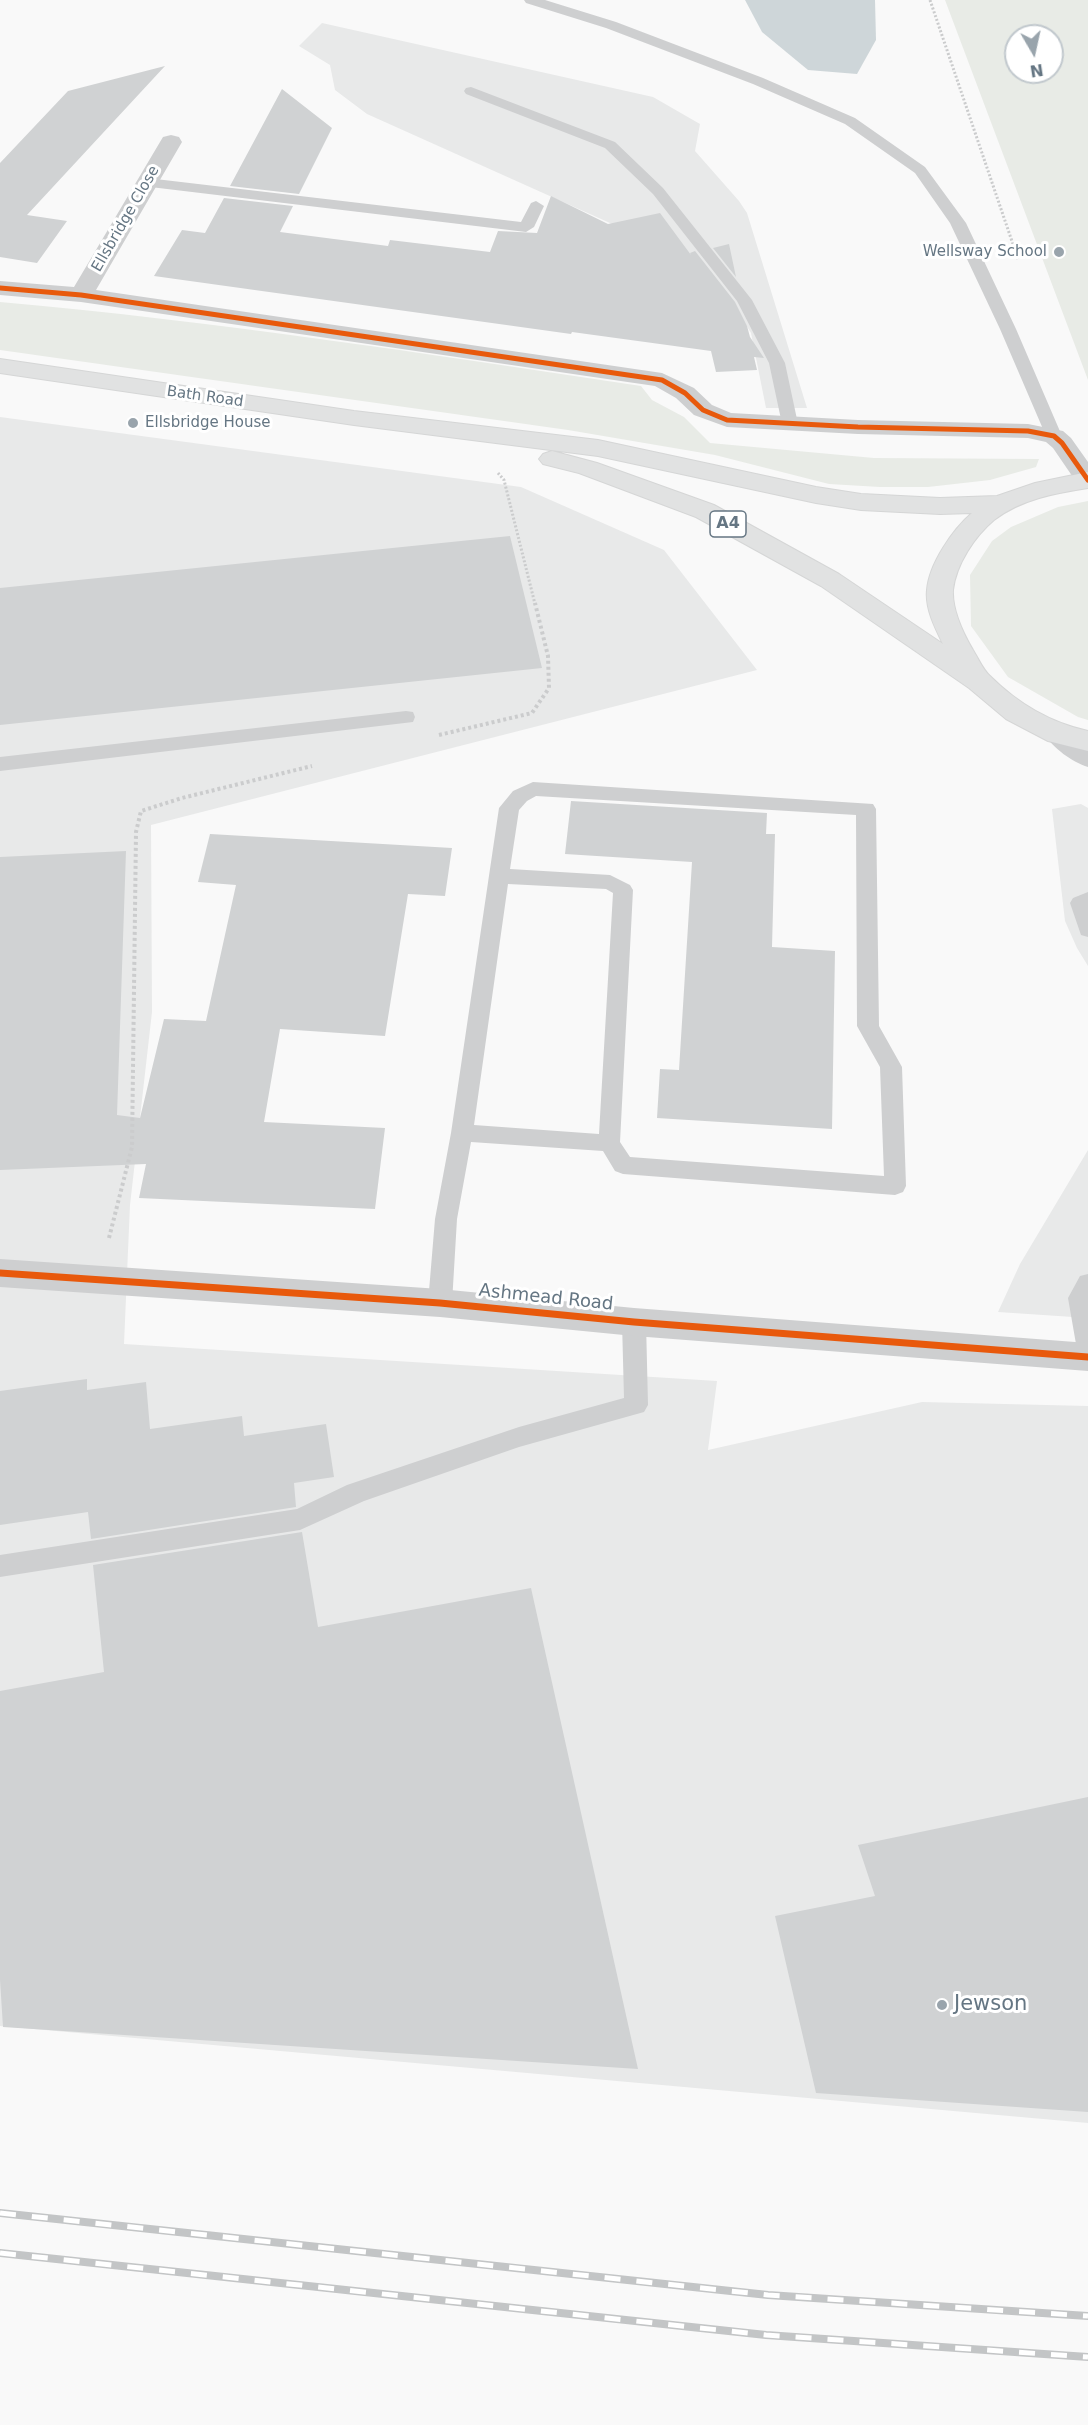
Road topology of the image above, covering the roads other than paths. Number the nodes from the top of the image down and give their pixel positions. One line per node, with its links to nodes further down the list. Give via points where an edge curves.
1 (531, 0): 11 (lane, via 611,25 840,116 920,170 958,223)
2 (471, 91): 9 (lane, via 610,145 658,191 744,300 777,363)
3 (171, 142): 4 (street, Ellsbridge Close)
4 (147, 183): 5 (lane, via 526,227); 7 (street, Ellsbridge Close)
5 (536, 206)
6 (0, 288): 7 (street)
7 (81, 295): 9 (street, via 662,380 704,410 727,420)
8 (0, 366): 10 (highway, Bath Road / A4)
9 (790, 424): 11 (street, via 1028,431)
10 (446, 429): 13 (highway, A4, via 598,448 861,502); 14 (highway, A4, via 588,468 705,511 830,580)
11 (1054, 436): 12 (street)
12 (1088, 480): 13 (highway, A4, via 1040,488)
13 (1001, 504): 14 (highway, A4, via 976,522 955,547 940,590 948,627)
14 (979, 682): 16 (highway, A4, via 1017,712)
15 (406, 717): 19 (lane)
16 (1058, 734): 17 (highway, A4); 18 (street)
17 (1088, 741)
18 (1088, 757)
19 (0, 764)
20 (500, 876): 23 (lane); 24 (lane, via 610,882 623,890); 24 (lane, via 509,808 533,789 866,809 868,1026 891,1067 895,1186 623,1165)
21 (1088, 899): 22 (lane, via 1080,903)
22 (1088, 930)
23 (462, 1133): 24 (lane); 27 (lane, via 446,1219)
24 (609, 1143)
25 (0, 1273): 27 (street, Ashmead Road)
26 (1088, 1283): 29 (lane, via 1080,1298)
27 (440, 1303): 28 (street, Ashmead Road)
28 (634, 1322): 30 (street, Ashmead Road); 31 (lane, via 636,1405 519,1437 356,1494 300,1519)
29 (1088, 1344)
30 (1088, 1357)
31 (0, 1566)

